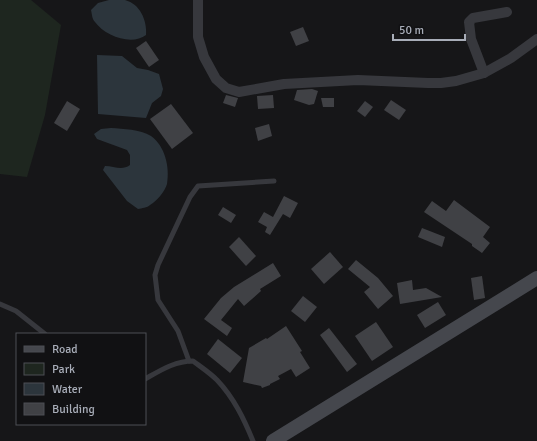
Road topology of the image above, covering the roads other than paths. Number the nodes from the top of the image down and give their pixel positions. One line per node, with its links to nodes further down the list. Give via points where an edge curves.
1 (198, 0): 4 (street, via 198,37 204,57 216,79 226,88 239,92 284,84 358,80 441,83)
2 (507, 12): 4 (street, via 473,18 470,22 471,39)
3 (537, 39): 4 (street)
4 (484, 73)
5 (274, 181): 9 (lane, via 198,186 190,197 158,264 155,275 158,300 178,331)
6 (537, 278): 12 (main road)
7 (0, 304): 8 (lane, via 16,311)
8 (44, 333)
9 (189, 361): 10 (lane, via 172,365); 11 (lane, via 193,361 216,379 229,394 241,413)
10 (146, 378)
11 (253, 441)
12 (273, 441)

